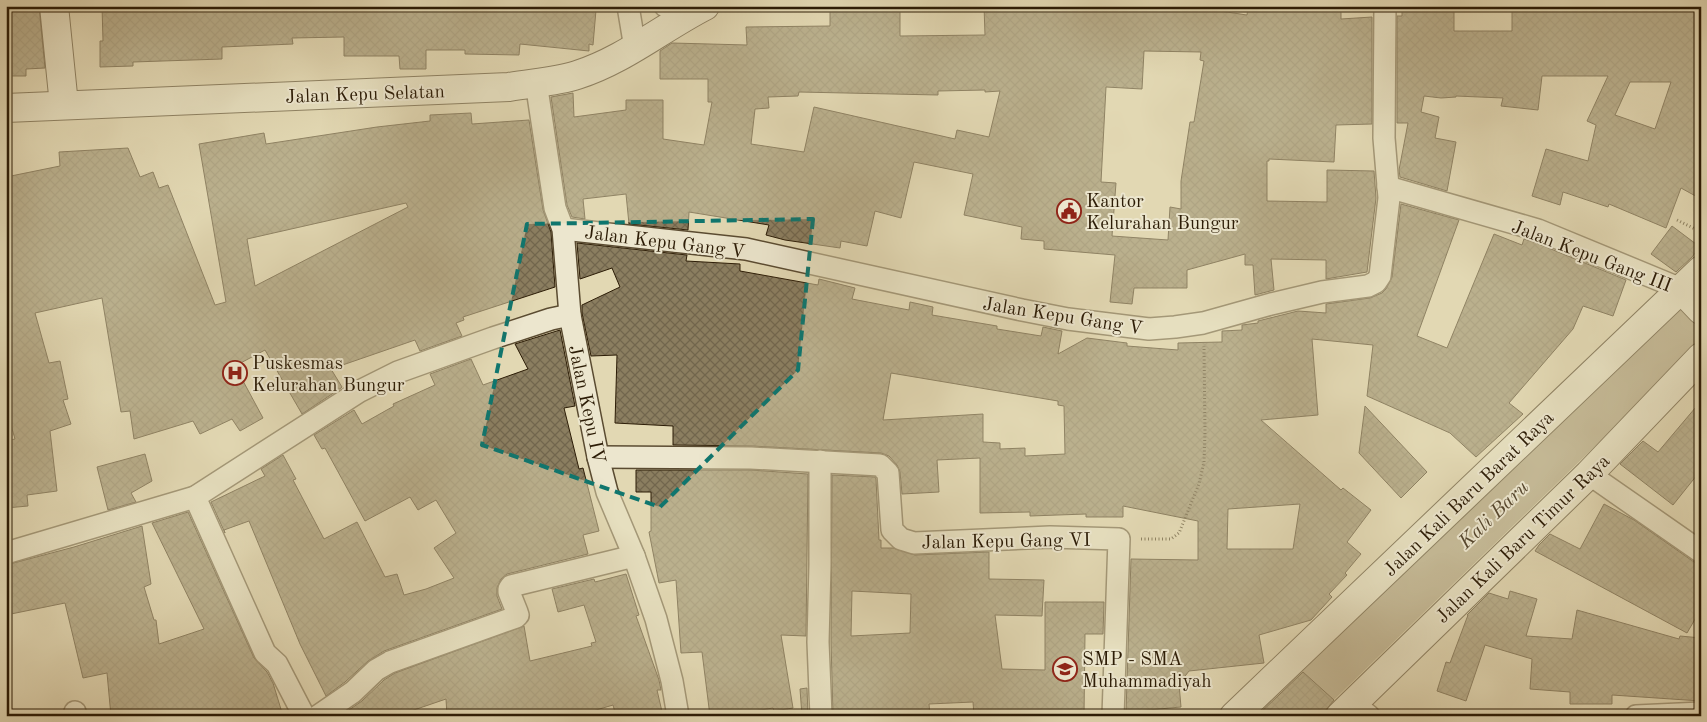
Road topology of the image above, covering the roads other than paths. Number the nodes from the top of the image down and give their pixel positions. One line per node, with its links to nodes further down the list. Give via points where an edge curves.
1 (54, 6): 7 (street)
2 (628, 6): 5 (street)
3 (1385, 6): 9 (street, Jalan Kepu Gang V, via 1384,138)
4 (687, 9): 5 (street, Jalan Kepu Selatan)
5 (635, 48): 6 (street, Jalan Kepu Selatan, via 576,75)
6 (536, 82): 7 (street, Jalan Kepu Selatan, via 509,87); 10 (street, Jalan Kepu IV, via 555,208)
7 (64, 105): 8 (street, Jalan Kepu Selatan)
8 (6, 108)
9 (1388, 187): 10 (street, Jalan Kepu Gang V, via 1382,264 1376,282 1322,292 1203,323 1149,329 1068,319 972,300 746,249); 12 (street, Jalan Kepu Gang III, via 1538,230)
10 (563, 229): 13 (street, Jalan Kepu IV)
11 (1701, 270): 12 (street, Jalan Kali Baru Barat Raya)
12 (1691, 300): 29 (street, Jalan Kali Baru Barat Raya)
13 (570, 315): 15 (street, Jalan Kepu IV); 18 (street, via 493,338 391,376 360,391)
14 (1701, 358): 17 (street, Jalan Kali Baru Timur Raya)
15 (598, 457): 16 (street, Jalan Kepu Gang VI); 21 (street, Jalan Kepu IV, via 607,492)
16 (820, 460): 27 (street, via 818,642); 28 (street, Jalan Kepu Gang VI, via 874,464 884,468 888,473 892,530 901,539 914,542 1050,537 1118,539)
17 (1589, 474): 19 (street); 22 (street, Jalan Kali Baru Timur Raya)
18 (195, 496): 20 (street); 24 (street, via 265,652 277,664)
19 (1701, 552)
20 (6, 553)
21 (634, 556): 25 (street, via 511,586 509,592 518,615 390,662); 26 (street, Jalan Kepu IV, via 656,619)
22 (1354, 712)
23 (1701, 713): 30 (street)
24 (304, 716)
25 (318, 716)
26 (678, 716)
27 (821, 716)
28 (1113, 716)
29 (1234, 716)
30 (1636, 716)

